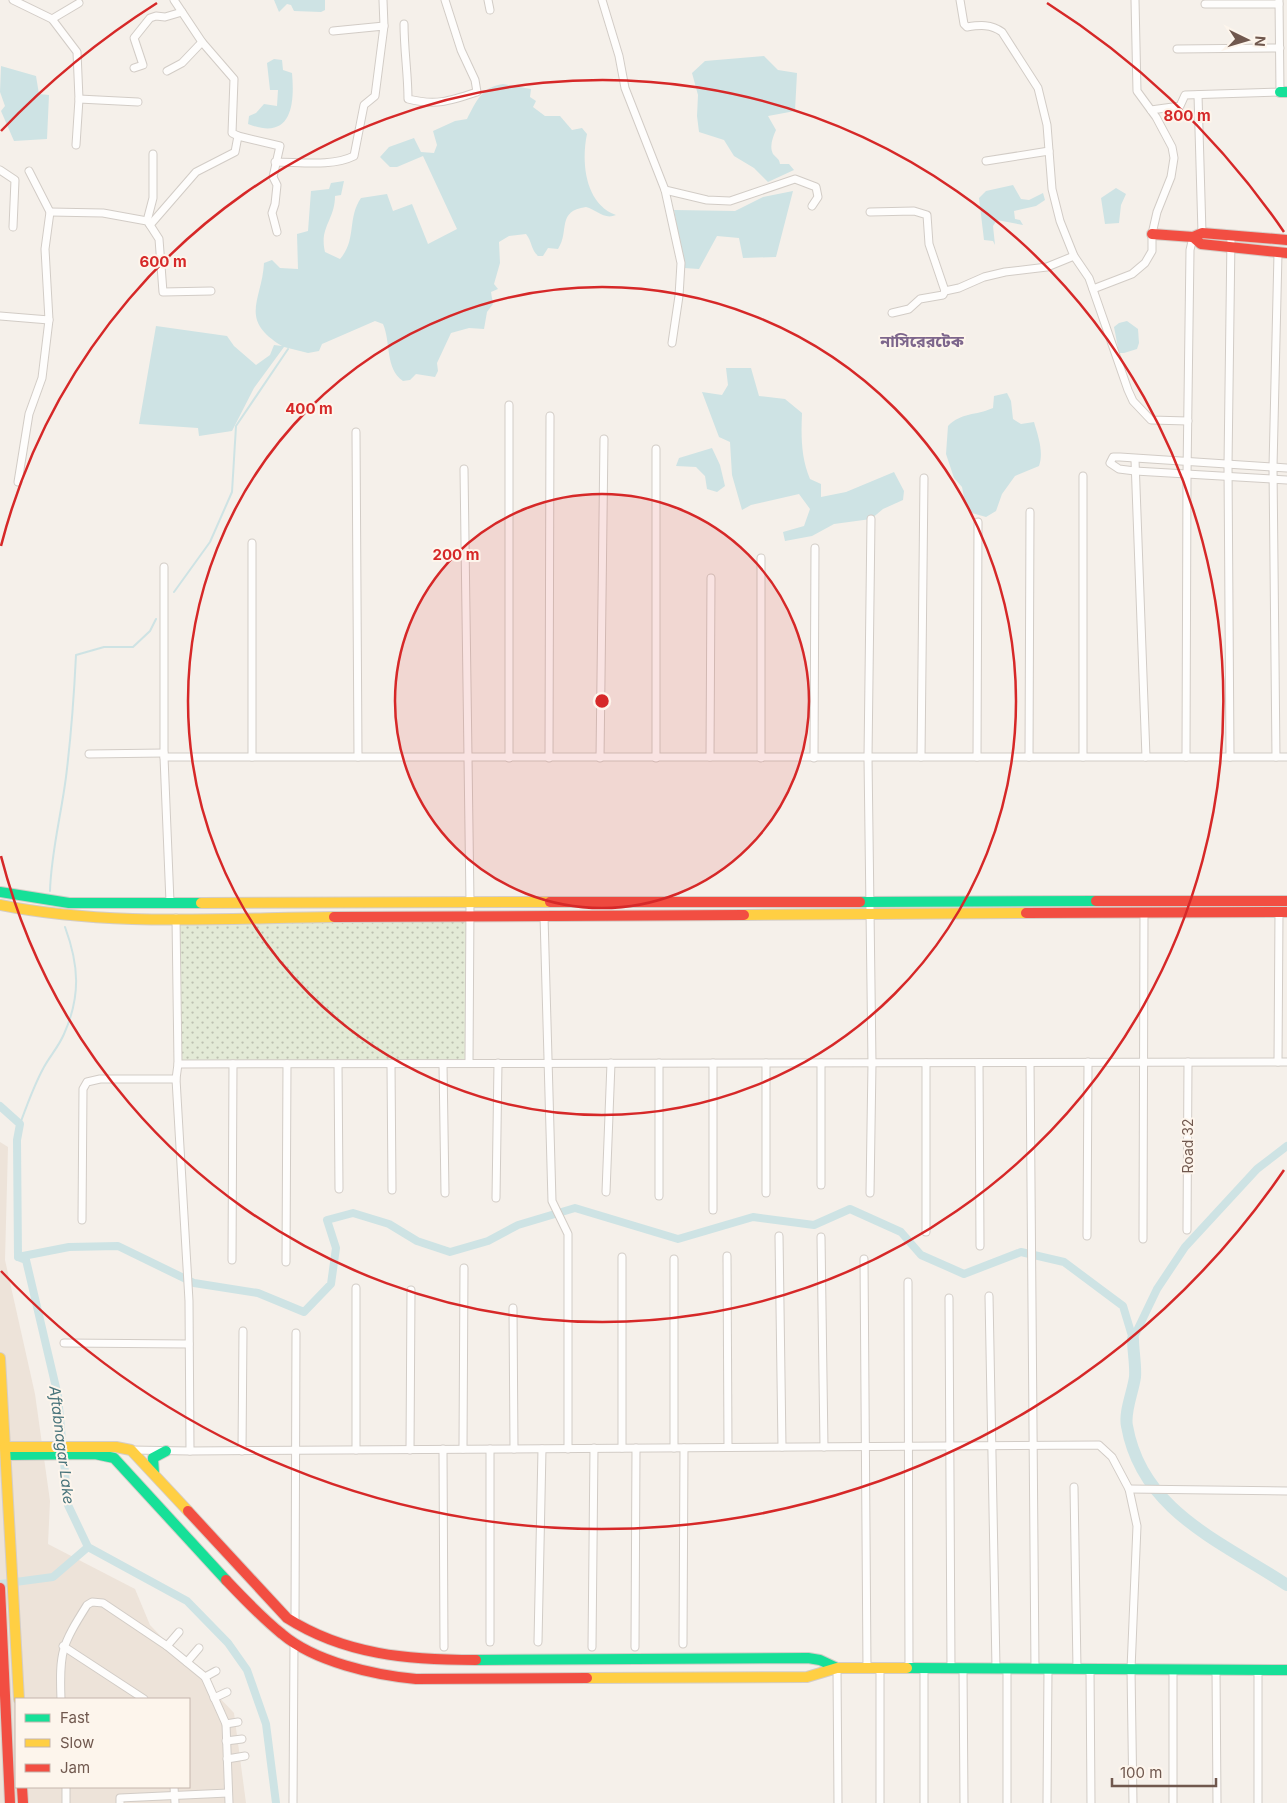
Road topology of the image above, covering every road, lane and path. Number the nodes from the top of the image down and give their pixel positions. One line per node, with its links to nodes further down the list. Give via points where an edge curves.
1 (12, 0): 14 (street)
2 (174, 0): 13 (street)
3 (383, 0): 16 (street)
4 (445, 0): 15 (street, via 477,92 446,103 408,99)
5 (488, 0): 12 (street)
6 (602, 0): 36 (street, via 625,88)
7 (960, 0): 30 (street, via 964,24 967,27 995,27 1002,32 1032,76 1044,109)
8 (1135, 0): 27 (street, via 1137,91)
9 (1279, 2): 11 (street); 20 (street)
10 (79, 4): 14 (street)
11 (1205, 4)
12 (490, 10)
13 (182, 12): 18 (street); 21 (street, via 156,16 142,27 134,38 143,65)
14 (52, 19): 25 (street, via 77,52)
15 (404, 24)
16 (384, 26): 17 (street); 33 (street, via 375,96 364,105 354,156 334,161)
17 (333, 31)
18 (202, 42): 22 (street, via 182,63); 28 (street, via 234,79 232,133)
19 (1177, 48): 20 (street)
20 (1280, 48): 23 (street)
21 (134, 68)
22 (167, 71)
23 (1284, 92): 24 (street)
24 (1198, 95): 27 (street, via 1185,95 1180,106); 44 (street)
25 (79, 99): 26 (street); 29 (street)
26 (138, 102)
27 (1151, 110): 43 (street, via 1172,147 1174,158)
28 (238, 136): 33 (street, via 280,146); 40 (street, via 235,152 196,172)
29 (76, 146)
30 (1049, 151): 32 (street); 49 (street, via 1054,198)
31 (153, 154): 40 (street, via 153,198)
32 (986, 161)
33 (276, 162): 42 (street, via 272,213)
34 (0, 170): 41 (street, via 15,180)
35 (29, 172): 38 (street)
36 (665, 190): 37 (street, via 707,200 730,201 795,179 816,187 818,197); 56 (street, via 681,263 680,296)
37 (812, 206)
38 (50, 212): 40 (street, via 102,213); 55 (street, via 46,250)
39 (870, 212): 52 (street, via 914,211 927,215 930,244)
40 (148, 223): 51 (street, via 159,239 163,292)
41 (13, 228)
42 (277, 232)
43 (1152, 234): 44 (street); 50 (street, via 1152,251 1145,263 1132,274)
44 (1197, 235): 45 (street); 47 (street, via 1201,244); 59 (street, via 1190,250)
45 (1231, 236): 46 (street); 47 (street)
46 (1287, 240)
47 (1230, 249): 48 (street); 65 (street)
48 (1282, 253): 66 (street)
49 (1074, 256): 50 (street); 52 (street, via 1047,267 998,274)
50 (1093, 289): 59 (street, via 1133,401 1151,420)
51 (212, 291)
52 (944, 291): 53 (street, via 943,295 920,299 909,309)
53 (892, 313)
54 (0, 316): 55 (street)
55 (49, 320): 76 (street, via 42,378 29,414)
56 (672, 343)
57 (509, 405): 98 (street)
58 (550, 416): 99 (street)
59 (1188, 421): 64 (street)
60 (356, 432): 96 (street)
61 (604, 439): 100 (street)
62 (656, 449): 101 (street)
63 (1135, 460): 64 (street); 69 (street); 69 (street, via 1113,458 1110,463 1119,469)
64 (1187, 463): 65 (street); 70 (street)
65 (1228, 465): 66 (street); 72 (street)
66 (1273, 467): 67 (street); 74 (street)
67 (1287, 468)
68 (464, 470): 97 (street)
69 (1135, 471): 70 (street); 91 (street)
70 (1186, 474): 72 (street); 92 (street)
71 (1083, 476): 90 (street)
72 (1228, 477): 74 (street); 93 (street)
73 (924, 478): 106 (street)
74 (1274, 479): 75 (street); 94 (street)
75 (1287, 480)
76 (18, 482)
77 (1030, 512): 89 (street)
78 (871, 518): 105 (street)
79 (978, 522): 88 (street)
80 (252, 543): 87 (street)
81 (815, 548): 104 (street)
82 (761, 558): 103 (street)
83 (164, 567): 86 (street)
84 (711, 578): 102 (street)
85 (89, 754): 86 (street)
86 (164, 755): 87 (street); 110 (street)
87 (252, 757): 96 (street)
88 (977, 757): 89 (street); 106 (street)
89 (1029, 757): 90 (street)
90 (1083, 757): 91 (street)
91 (1146, 757): 92 (street)
92 (1186, 757): 93 (street)
93 (1230, 757): 94 (street)
94 (1276, 757): 95 (street)
95 (1287, 757)
96 (358, 758): 97 (street)
97 (468, 758): 98 (street); 111 (street)
98 (509, 758): 99 (street)
99 (549, 758): 100 (street)
100 (600, 758): 101 (street)
101 (656, 758): 102 (street)
102 (710, 758): 103 (street)
103 (761, 758): 104 (street)
104 (814, 758): 105 (street)
105 (868, 758): 106 (street); 109 (street)
106 (921, 758)
107 (0, 892): 110 (street, via 63,902)
108 (1287, 900): 109 (street)
109 (869, 901): 111 (street); 115 (street)
110 (170, 902): 111 (street); 118 (street)
111 (470, 902): 116 (street)
112 (0, 905): 118 (street, via 70,917)
113 (1283, 912): 114 (street); 123 (street)
114 (1144, 913): 115 (street); 121 (street)
115 (869, 914): 117 (street); 132 (street)
116 (469, 916): 117 (street); 118 (street); 141 (street)
117 (544, 916): 126 (street)
118 (176, 918): 135 (street)
119 (1030, 1062): 120 (street); 134 (street); 179 (street)
120 (1088, 1062): 121 (street); 157 (street)
121 (1144, 1062): 122 (street); 159 (street)
122 (1188, 1062): 123 (street); 154 (street, Road 32)
123 (1278, 1062): 124 (street)
124 (1287, 1062)
125 (498, 1063): 126 (street); 141 (street); 151 (street)
126 (547, 1063): 127 (street); 187 (street, via 552,1201 568,1234)
127 (611, 1063): 128 (street); 147 (street)
128 (659, 1063): 129 (street); 150 (street)
129 (713, 1063): 130 (street); 152 (street)
130 (766, 1063): 131 (street); 148 (street)
131 (821, 1063): 132 (street); 143 (street)
132 (872, 1063): 133 (street); 149 (street)
133 (926, 1063): 134 (street); 155 (street)
134 (979, 1063): 160 (street)
135 (178, 1064): 136 (street); 142 (street)
136 (233, 1064): 137 (street); 165 (street)
137 (287, 1064): 138 (street); 166 (street)
138 (338, 1064): 139 (street); 144 (street)
139 (392, 1064): 140 (street); 145 (street)
140 (444, 1064): 141 (street); 146 (street)
141 (469, 1064)
142 (176, 1079): 153 (street, via 100,1079 87,1082 83,1090); 177 (street)
143 (821, 1185)
144 (339, 1189)
145 (392, 1190)
146 (444, 1192)
147 (606, 1192)
148 (766, 1193)
149 (870, 1193)
150 (659, 1196)
151 (496, 1198)
152 (713, 1210)
153 (82, 1220)
154 (1187, 1230)
155 (926, 1232)
156 (779, 1236): 185 (street)
157 (1087, 1236)
158 (821, 1237): 186 (street)
159 (1143, 1239)
160 (980, 1246)
161 (727, 1256): 184 (street)
162 (622, 1257): 189 (street)
163 (674, 1259): 191 (street)
164 (864, 1259): 180 (street)
165 (232, 1260)
166 (286, 1262)
167 (464, 1268): 194 (street)
168 (908, 1282): 181 (street)
169 (356, 1288): 201 (street)
170 (410, 1290): 202 (street)
171 (989, 1296): 183 (street)
172 (950, 1298): 182 (street)
173 (513, 1308): 196 (street)
174 (243, 1331): 206 (street)
175 (296, 1333): 200 (street)
176 (64, 1343): 177 (street)
177 (189, 1344): 205 (street)
178 (0, 1358): 203 (street)
179 (1034, 1445): 183 (street); 209 (street, via 1099,1445 1112,1457); 234 (street)
180 (866, 1446): 181 (street); 186 (street); 226 (street)
181 (907, 1446): 182 (street); 228 (street)
182 (949, 1446): 183 (street); 230 (street)
183 (991, 1446): 232 (street)
184 (728, 1447): 185 (street); 192 (street)
185 (782, 1447): 186 (street)
186 (824, 1447)
187 (568, 1448): 188 (street); 197 (street)
188 (594, 1448): 189 (street); 221 (street)
189 (622, 1448): 190 (street)
190 (636, 1448): 191 (street); 222 (street)
191 (674, 1448): 192 (street)
192 (684, 1448): 217 (street)
193 (443, 1449): 194 (street); 202 (street); 220 (street)
194 (463, 1449): 195 (street)
195 (490, 1449): 196 (street); 214 (street)
196 (514, 1449): 197 (street)
197 (542, 1449): 215 (street)
198 (131, 1450): 199 (street); 204 (street); 207 (street)
199 (166, 1450): 205 (street); 207 (street, via 153,1458)
200 (296, 1450): 201 (street); 206 (street); 212 (street)
201 (356, 1450): 202 (street)
202 (410, 1450)
203 (6, 1451): 204 (street); 246 (street)
204 (95, 1451): 216 (street, via 118,1461 233,1587)
205 (190, 1451): 206 (street)
206 (242, 1451)
207 (155, 1476): 212 (street)
208 (1074, 1487): 236 (street)
209 (1129, 1489): 210 (street); 238 (street, via 1137,1526)
210 (1287, 1491)
211 (0, 1588): 260 (street)
212 (295, 1623): 216 (street); 225 (street, via 347,1646 392,1658 808,1658)
213 (179, 1632): 219 (street)
214 (490, 1642)
215 (538, 1642)
216 (294, 1643): 225 (street, via 355,1668 416,1679 808,1677); 265 (street)
217 (683, 1644)
218 (63, 1646): 219 (street, via 87,1605 97,1601); 247 (street, via 59,1665); 248 (street)
219 (167, 1646): 224 (street)
220 (444, 1647)
221 (592, 1647)
222 (635, 1647)
223 (199, 1648): 224 (street)
224 (186, 1662): 244 (street)
225 (837, 1668): 226 (street); 266 (street)
226 (867, 1668): 227 (street)
227 (880, 1668): 228 (street); 267 (street)
228 (909, 1668): 229 (street)
229 (924, 1668): 230 (street); 268 (street)
230 (951, 1668): 231 (street)
231 (963, 1668): 232 (street); 269 (street)
232 (996, 1668): 233 (street)
233 (1007, 1669): 234 (street); 270 (street)
234 (1035, 1669): 235 (street)
235 (1048, 1669): 236 (street); 271 (street)
236 (1077, 1669): 237 (street)
237 (1090, 1669): 238 (street); 272 (street)
238 (1131, 1669): 239 (street); 273 (street)
239 (1173, 1669): 240 (street); 274 (street)
240 (1216, 1669): 241 (street); 275 (street)
241 (1258, 1669): 242 (street); 276 (street)
242 (1287, 1670)
243 (216, 1671): 244 (street)
244 (205, 1677): 249 (street)
245 (227, 1692): 249 (street)
246 (19, 1698)
247 (61, 1698)
248 (142, 1698)
249 (214, 1698): 251 (street)
250 (238, 1722): 251 (street)
251 (226, 1724): 253 (street)
252 (242, 1739): 253 (street)
253 (226, 1741): 255 (street)
254 (245, 1756): 255 (street)
255 (227, 1759): 258 (street)
256 (22, 1788): 261 (street)
257 (66, 1788): 262 (street)
258 (228, 1793): 259 (street); 264 (street)
259 (175, 1800): 263 (street, via 120,1798)
260 (10, 1803)
261 (23, 1803)
262 (66, 1803)
263 (120, 1803)
264 (229, 1803)
265 (293, 1803)
266 (838, 1803)
267 (880, 1803)
268 (924, 1803)
269 (964, 1803)
270 (1007, 1803)
271 (1047, 1803)
272 (1091, 1803)
273 (1133, 1803)
274 (1173, 1803)
275 (1217, 1803)
276 (1258, 1803)

